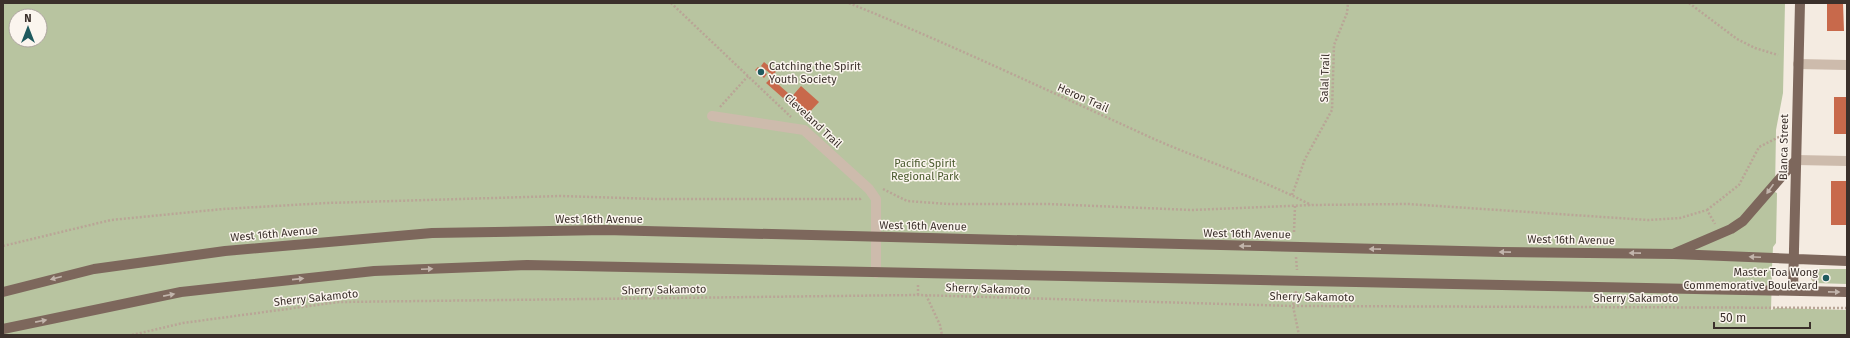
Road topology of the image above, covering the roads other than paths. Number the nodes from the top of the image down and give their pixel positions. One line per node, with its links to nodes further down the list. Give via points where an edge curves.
1 (1800, 3): 2 (main road, Blanca Street)
2 (1798, 64): 3 (street); 5 (main road, Blanca Street)
3 (1847, 65)
4 (712, 116): 7 (street, Cleveland Trail, via 804,130 870,189 876,199)
5 (1796, 160): 6 (street); 8 (main road, one-way to 8, via 1743,221 1731,229); 9 (main road, Blanca Street)
6 (1847, 161)
7 (876, 236): 8 (main road, West 16th Avenue, one-way to 7); 11 (street, Cleveland Trail); 13 (main road, West 16th Avenue, one-way to 13, via 605,230 432,233 225,251 94,268)
8 (1674, 254): 9 (main road, West 16th Avenue, one-way to 8)
9 (1794, 259): 10 (main road, West 16th Avenue); 12 (main road, Blanca Street)
10 (1847, 261)
11 (876, 273): 12 (main road, via 1297,279); 15 (main road, one-way to 11, via 181,292 374,271 527,265)
12 (1793, 291): 14 (main road, one-way to 14)
13 (3, 292)
14 (1847, 292)
15 (3, 328)

